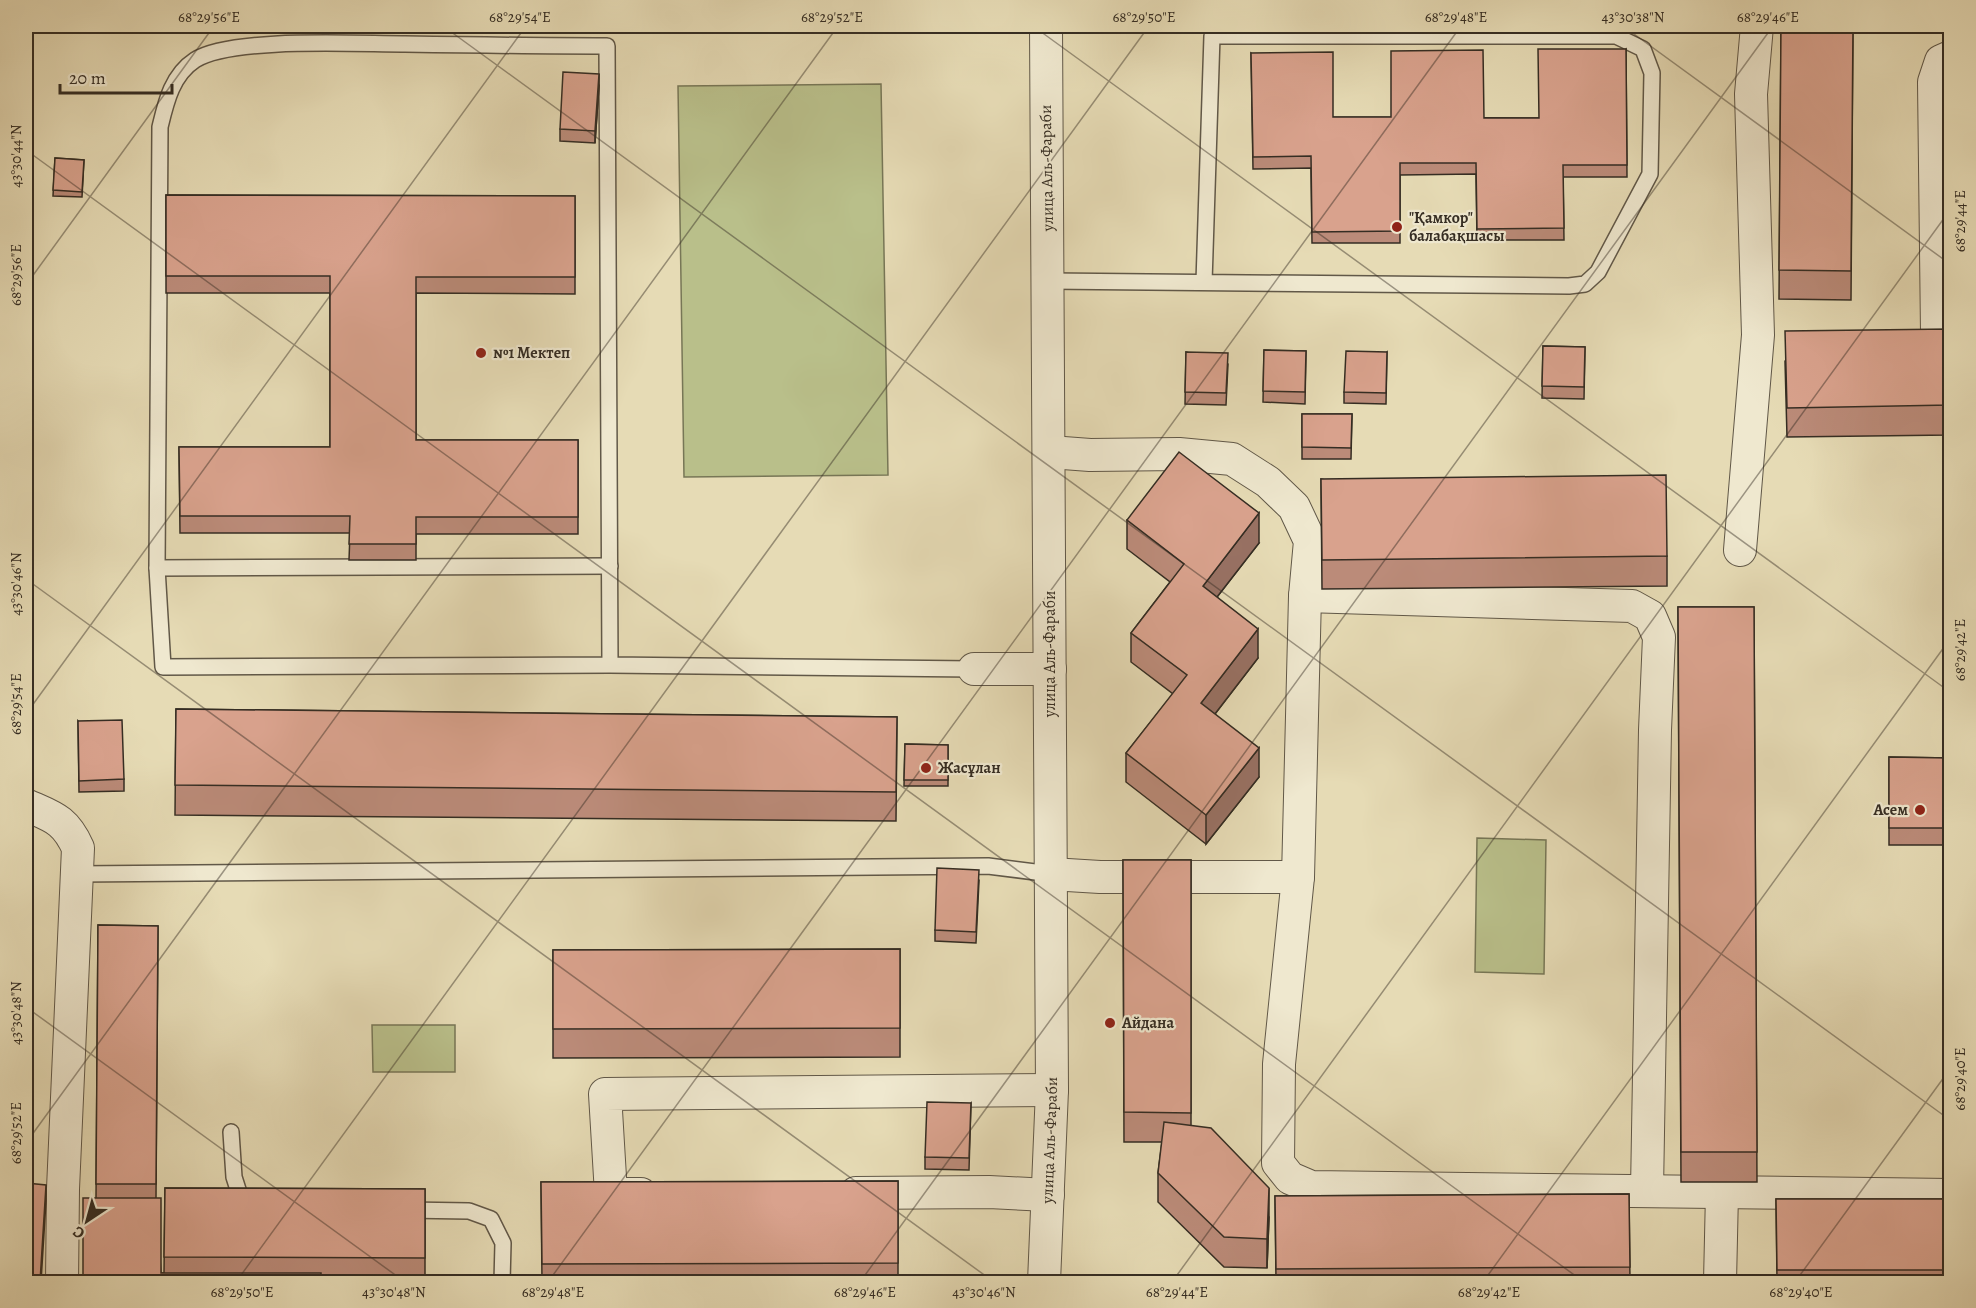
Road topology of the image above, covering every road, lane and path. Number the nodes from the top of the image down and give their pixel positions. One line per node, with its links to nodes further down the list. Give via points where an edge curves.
1 (1046, 26): 4 (street, улица Аль-Фараби)
2 (1757, 26): 8 (street, via 1751,94 1770,335)
3 (1950, 57): 6 (street, via 1941,61 1934,82)
4 (1048, 281): 5 (lane); 7 (street, улица Аль-Фараби)
5 (1204, 282): 5 (lane, via 1212,36 1616,36 1643,49 1652,73 1650,174 1599,272 1585,284)
6 (1934, 333)
7 (1050, 452): 11 (street, via 1232,459 1268,482 1294,507 1310,541); 14 (street, улица Аль-Фараби)
8 (1740, 550)
9 (610, 566): 10 (lane); 10 (lane, via 608,46 292,43 210,52 182,72 167,97 160,127); 12 (lane)
10 (157, 568): 12 (lane, via 163,667)
11 (1305, 596): 18 (street); 21 (street, via 1632,606 1650,616 1659,637)
12 (610, 665): 13 (lane)
13 (974, 669): 14 (street)
14 (1050, 669): 17 (street, улица Аль-Фараби)
15 (26, 805): 16 (street, via 53,816 69,828 78,848)
16 (77, 874): 17 (lane, via 988,866); 29 (street, via 49,1189)
17 (1051, 874): 18 (street); 19 (street, улица Аль-Фараби)
18 (1298, 877): 21 (street, via 1279,1064 1278,1163 1290,1178 1311,1187)
19 (1052, 1090): 22 (street, via 605,1094 611,1194); 25 (street, улица Аль-Фараби)
20 (231, 1132): 27 (lane, via 234,1177 241,1199)
21 (1647, 1190): 24 (street)
22 (670, 1193)
23 (824, 1193): 25 (street)
24 (1722, 1193): 26 (street); 32 (street)
25 (1048, 1195): 31 (street, улица Аль-Фараби)
26 (1950, 1195)
27 (259, 1207)
28 (388, 1209): 30 (lane, via 469,1211 491,1219 503,1243)
29 (62, 1282)
30 (502, 1282)
31 (1044, 1282)
32 (1720, 1282)

